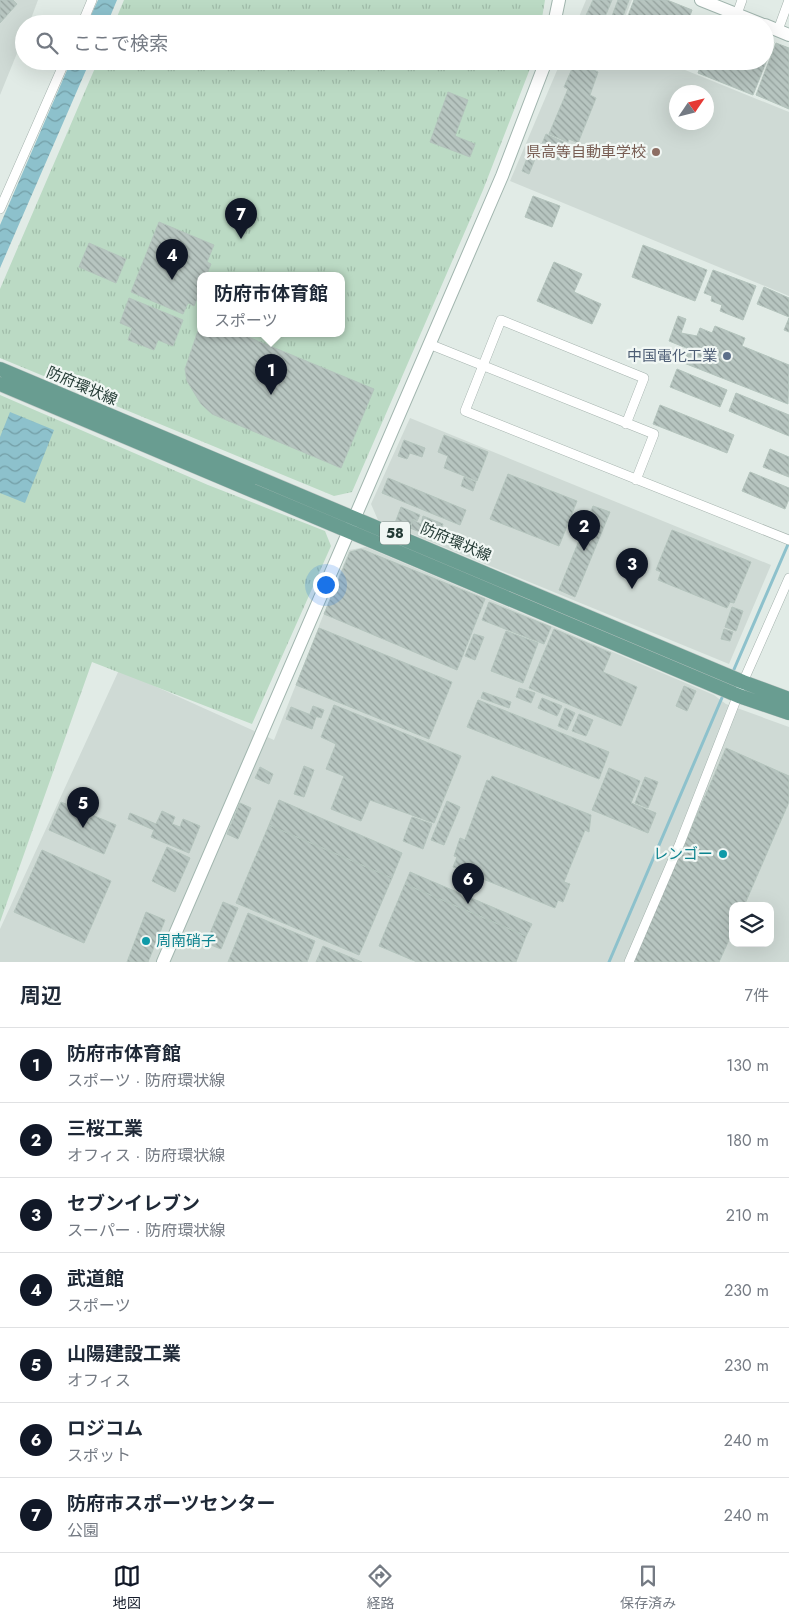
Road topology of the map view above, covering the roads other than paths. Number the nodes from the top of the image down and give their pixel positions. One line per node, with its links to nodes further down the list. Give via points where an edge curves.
1 (92, 0): 7 (street)
2 (559, 0): 8 (street)
3 (701, 0): 6 (street)
4 (742, 0): 6 (street)
5 (788, 0): 9 (street)
6 (737, 14)
7 (86, 15)
8 (556, 15)
9 (783, 33)
10 (61, 70): 12 (street)
11 (543, 70): 13 (street, via 512,152)
12 (0, 209)
13 (429, 344): 14 (street); 19 (street)
14 (482, 365): 17 (street); 17 (street, via 501,320 644,378); 18 (street, via 465,411)
15 (0, 369): 19 (main road, 防府環状線 / 58)
16 (0, 384): 20 (main road, 防府環状線 / 58)
17 (626, 424): 18 (street, via 654,434)
18 (636, 480): 21 (street)
19 (355, 516): 20 (street); 23 (main road, 防府環状線 / 58)
20 (349, 531): 24 (main road, 防府環状線 / 58); 27 (street)
21 (789, 540)
22 (789, 578): 23 (street)
23 (744, 682): 24 (street); 25 (main road, 防府環状線 / 58)
24 (739, 696): 26 (main road, 防府環状線 / 58); 28 (street)
25 (789, 698)
26 (789, 713)
27 (163, 962)
28 (629, 962)

